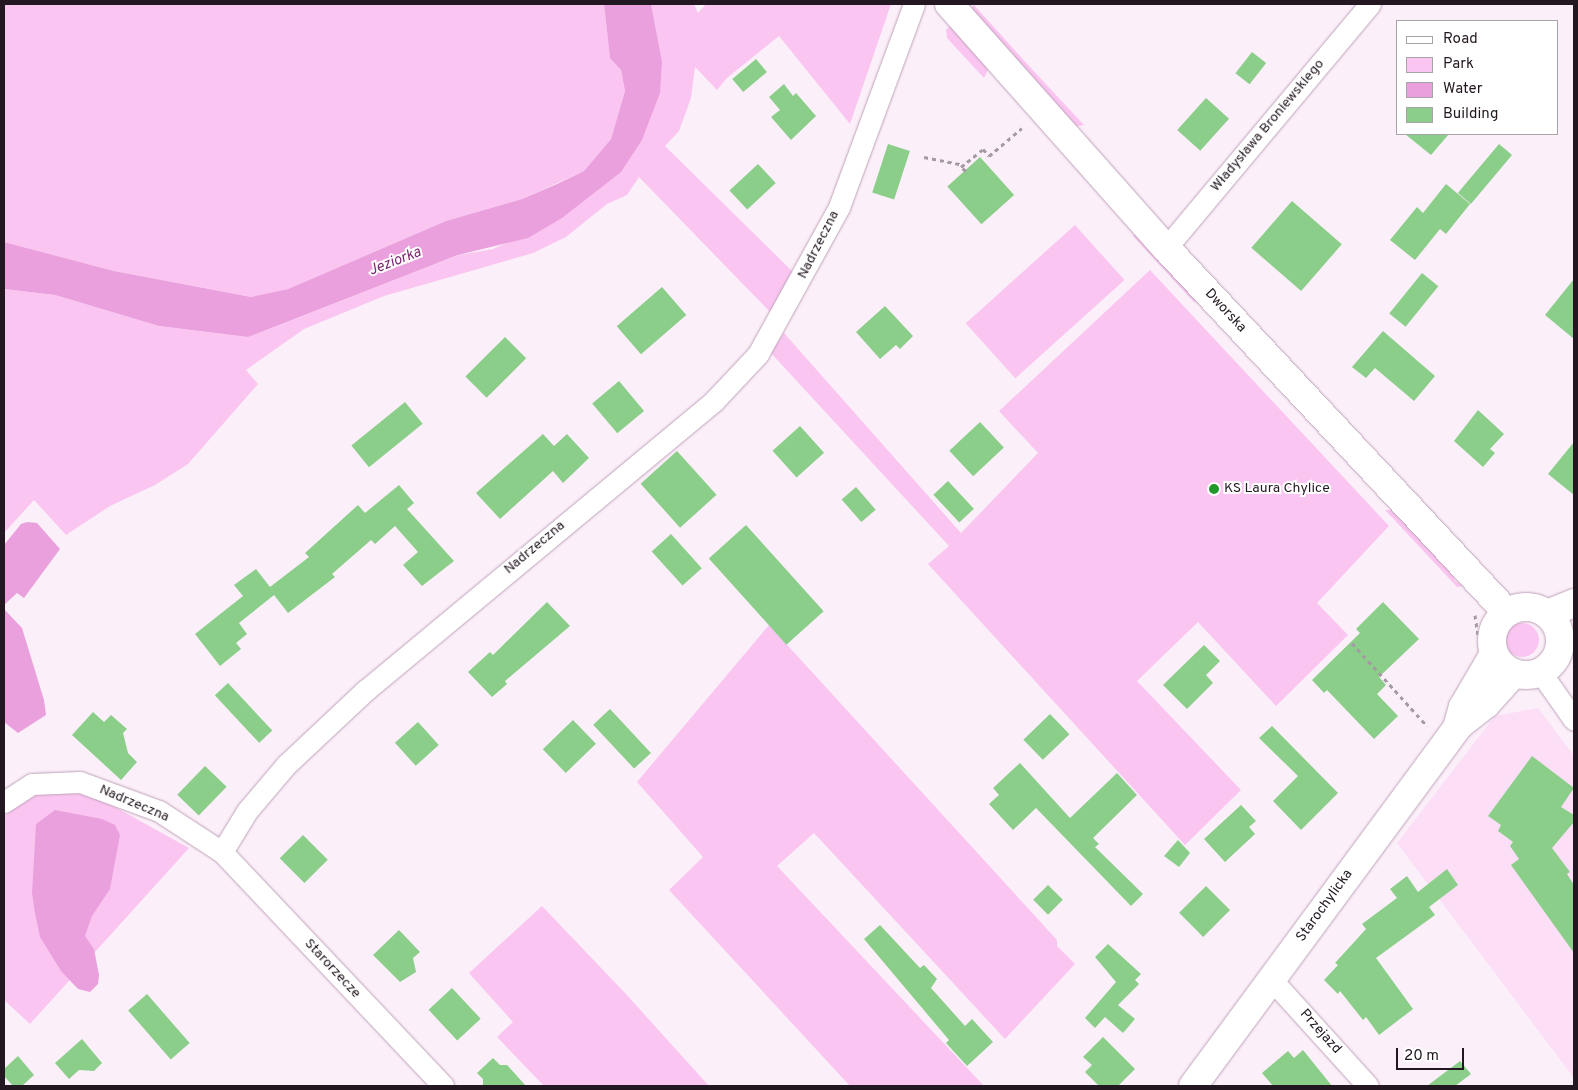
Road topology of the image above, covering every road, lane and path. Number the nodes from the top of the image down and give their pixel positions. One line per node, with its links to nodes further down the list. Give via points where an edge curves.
1 (914, 4): 20 (street, Nadrzeczna, via 838,207 758,354 713,402 366,690 286,765 247,812)
2 (949, 4): 8 (street, Dworska)
3 (1370, 4): 8 (street, Władysława Broniewskiego)
4 (1022, 128): 6 (path, via 989,156 983,149)
5 (924, 157): 6 (path)
6 (964, 165): 7 (path, via 961,167)
7 (966, 171)
8 (1166, 248): 10 (street, Dworska)
9 (1574, 603): 11 (street)
10 (1507, 612): 11 (street, via 1527,606); 13 (street, via 1493,631)
11 (1560, 626): 15 (street, via 1555,661)
12 (1352, 643): 18 (path)
13 (1494, 654): 14 (street, via 1500,664); 17 (street, Starochylicka, via 1463,707)
14 (1514, 673): 15 (street, via 1530,676); 17 (street, Starochylicka, via 1486,704)
15 (1541, 673): 16 (street)
16 (1574, 720)
17 (1458, 726): 21 (street, Starochylicka)
18 (1430, 730)
19 (4, 802): 20 (street, Nadrzeczna, via 32,784 80,782 159,812)
20 (222, 852): 22 (street, Starorzecze)
21 (1271, 979): 23 (street, Starochylicka); 24 (street, Przejazd)
22 (443, 1086)
23 (1193, 1086)
24 (1368, 1086)

